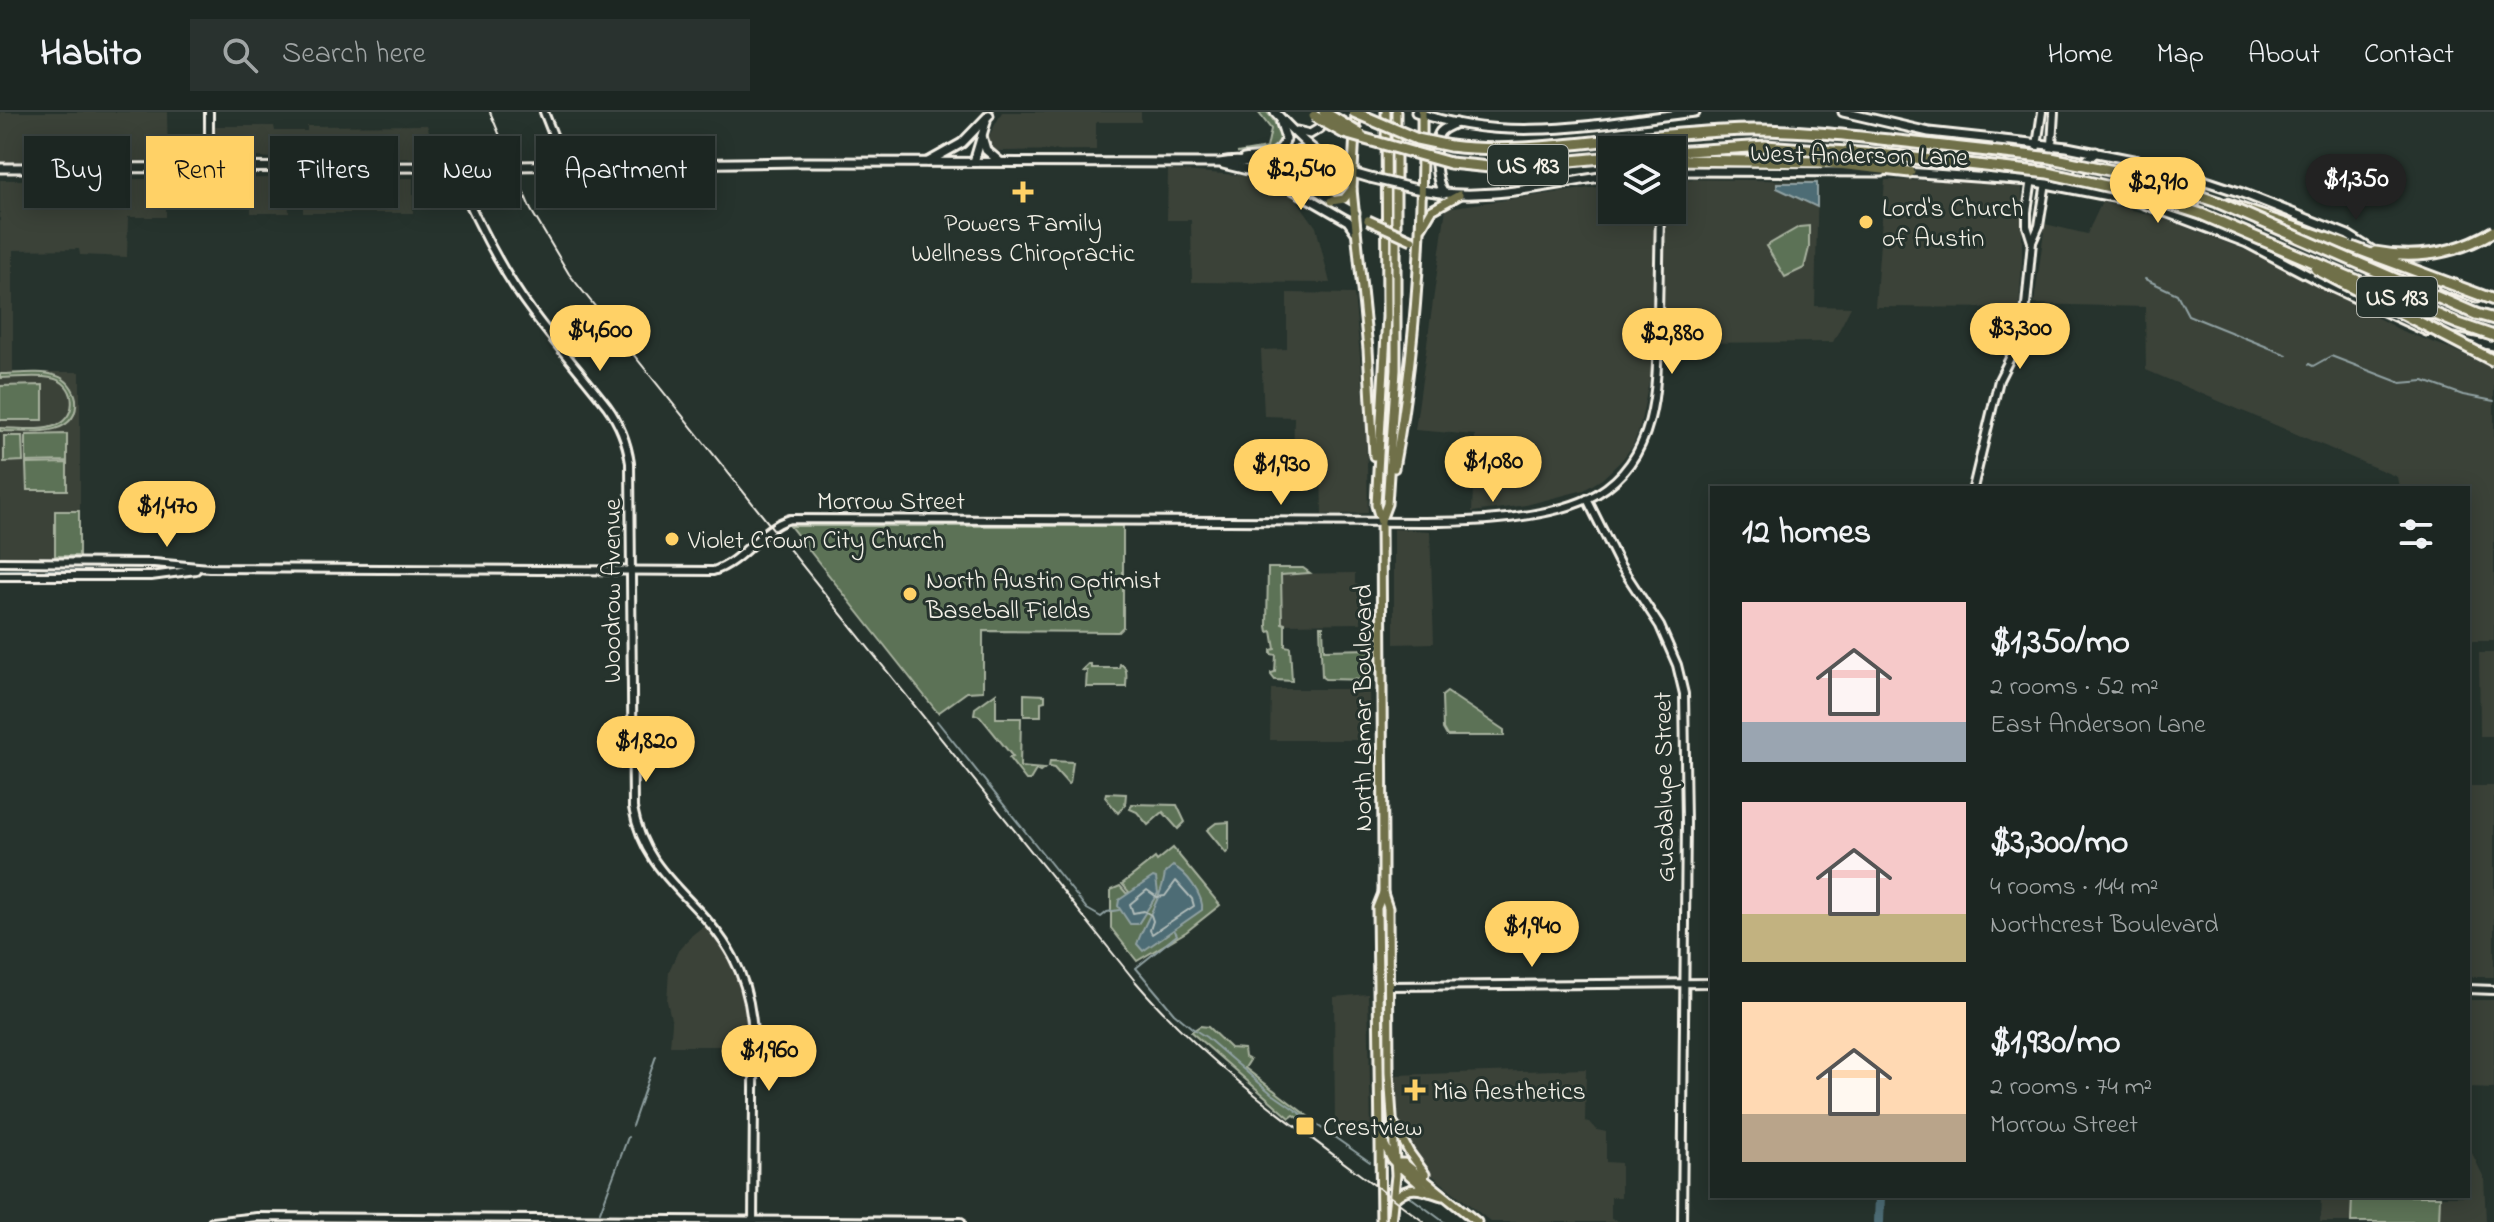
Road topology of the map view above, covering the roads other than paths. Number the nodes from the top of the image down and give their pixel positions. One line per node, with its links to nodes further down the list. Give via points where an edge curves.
1 (209, 112): 20 (street)
2 (544, 112): 21 (street)
3 (1330, 112): 18 (main road, via 1310,134)
4 (1355, 112): 17 (highway, US 183, bridge); 44 (main road)
5 (1362, 112): 17 (highway, bridge)
6 (1386, 112): 75 (main road, North Lamar Boulevard, via 1387,317)
7 (1396, 112): 76 (main road, North Lamar Boulevard, via 1396,370)
8 (1695, 112): 16 (main road, via 1561,129)
9 (1843, 112): 22 (main road, West Anderson Lane, via 1889,125)
10 (2042, 112): 23 (street)
11 (2054, 112): 24 (street)
12 (1276, 113): 18 (main road); 30 (main road, via 1286,139 1278,151)
13 (1315, 113): 28 (highway, US 183, bridge, via 1370,139 1450,163 1500,168)
14 (1420, 113): 16 (main road); 52 (main road)
15 (990, 114): 19 (main road); 31 (main road, via 962,143)
16 (1456, 123): 53 (main road, via 1437,139 1437,176)
17 (1377, 124): 56 (highway, US 183, bridge, via 1417,139 1479,150 1755,130 1823,133 2077,162)
18 (1288, 125): 25 (main road)
19 (981, 134): 32 (main road); 33 (main road, via 986,150)
20 (209, 136)
21 (553, 136)
22 (1988, 139): 23 (main road, West Anderson Lane); 45 (main road, via 2015,156 2009,165)
23 (2039, 144): 24 (main road, West Anderson Lane); 48 (street)
24 (2052, 145): 27 (main road, West Anderson Lane); 49 (street)
25 (1309, 148): 40 (main road); 44 (main road)
26 (1686, 151): 68 (highway, US 183, bridge, via 1766,146 2048,173 2201,214)
27 (2096, 152): 47 (main road, West Anderson Lane); 51 (main road, via 2081,165)
28 (1598, 159)
29 (1686, 160): 43 (highway, via 1820,162)
30 (1231, 161): 34 (main road); 40 (main road)
31 (927, 162): 32 (main road); 35 (main road)
32 (974, 162): 33 (main road)
33 (1001, 162): 34 (main road)
34 (1220, 163): 42 (main road)
35 (715, 164)
36 (414, 167): 39 (main road)
37 (0, 168): 38 (main road)
38 (146, 168)
39 (254, 168)
40 (1274, 169): 42 (main road); 55 (main road)
41 (1686, 171): 43 (main road, West Anderson Lane)
42 (1260, 172): 63 (main road, via 1348,221)
43 (1910, 172): 45 (main road, West Anderson Lane)
44 (1352, 173): 50 (main road); 52 (main road, bridge)
45 (1981, 177): 48 (main road, West Anderson Lane)
46 (1598, 178): 54 (main road, via 1515,193)
47 (2204, 179): 60 (street); 69 (main road, West Anderson Lane, via 2348,235)
48 (2031, 181): 49 (main road, West Anderson Lane); 65 (street, via 2027,226)
49 (2045, 183): 51 (main road, West Anderson Lane); 65 (street)
50 (1352, 189): 55 (main road, via 1344,199); 58 (main road)
51 (2079, 189): 60 (main road, West Anderson Lane)
52 (1422, 190): 53 (main road); 64 (main road)
53 (1444, 194): 54 (main road)
54 (1459, 195): 64 (main road, via 1433,210)
55 (1331, 201): 58 (main road)
56 (2217, 202): 67 (highway, bridge); 72 (highway, US 183, bridge)
57 (472, 208): 82 (street, Woodrow Avenue, via 529,308 621,428 630,463)
58 (1355, 213): 59 (main road); 63 (main road)
59 (1368, 220): 63 (main road); 66 (main road, bridge)
60 (2189, 220): 71 (main road, West Anderson Lane)
61 (1660, 224): 78 (street, via 1657,368 1650,421 1631,463)
62 (2494, 231): 67 (highway, bridge, via 2428,255)
63 (1356, 233): 75 (main road)
64 (1419, 233): 66 (main road)
65 (2032, 242): 77 (street, via 2019,340 1999,380)
66 (1415, 243): 76 (main road, via 1409,368)
67 (2352, 247): 70 (highway, bridge)
68 (2300, 257): 73 (highway, US 183, bridge); 74 (highway, bridge)
69 (2407, 269): 70 (main road, West Anderson Lane); 71 (main road, via 2419,281 2406,307)
70 (2494, 302)
71 (2384, 311): 73 (main road, West Anderson Lane, via 2440,335)
72 (2494, 319)
73 (2494, 344)
74 (2494, 361)
75 (1377, 474): 79 (main road, North Lamar Boulevard)
76 (1389, 485): 79 (main road, North Lamar Boulevard)
77 (1973, 486)
78 (1587, 499): 79 (street, Morrow Street, via 1487,520); 85 (street, Guadalupe Street, via 1620,565 1660,626 1684,694)
79 (1381, 522): 82 (street, Morrow Street, via 790,519 716,570); 84 (main road, North Lamar Boulevard)
80 (0, 562): 81 (street, Morrow Street)
81 (209, 568): 82 (street, Morrow Street); 83 (street, Morrow Street, via 151,576)
82 (631, 571): 96 (street, Woodrow Avenue, via 633,808 656,865 713,926 745,984 754,1032)
83 (0, 576)
84 (1383, 893): 87 (main road, North Lamar Boulevard, via 1388,908); 91 (main road, North Lamar Boulevard, via 1377,908)
85 (1684, 983): 86 (street); 87 (street); 102 (street, Guadalupe Street)
86 (1710, 983)
87 (1389, 986): 90 (main road, North Lamar Boulevard)
88 (2470, 989): 89 (street)
89 (2494, 990)
90 (1393, 1123): 92 (main road, North Lamar Boulevard); 94 (main road)
91 (1380, 1135): 92 (main road); 93 (main road, North Lamar Boulevard)
92 (1395, 1163): 93 (main road); 94 (main road); 95 (main road, North Lamar Boulevard)
93 (1380, 1176): 99 (main road, North Lamar Boulevard)
94 (1431, 1188): 95 (main road, via 1411,1188); 101 (main road)
95 (1394, 1199): 100 (main road, North Lamar Boulevard)
96 (753, 1221): 97 (street, via 257,1217); 98 (street)
97 (212, 1222)
98 (961, 1222)
99 (1381, 1222)
100 (1391, 1222)
101 (1477, 1222)
102 (1682, 1222)

